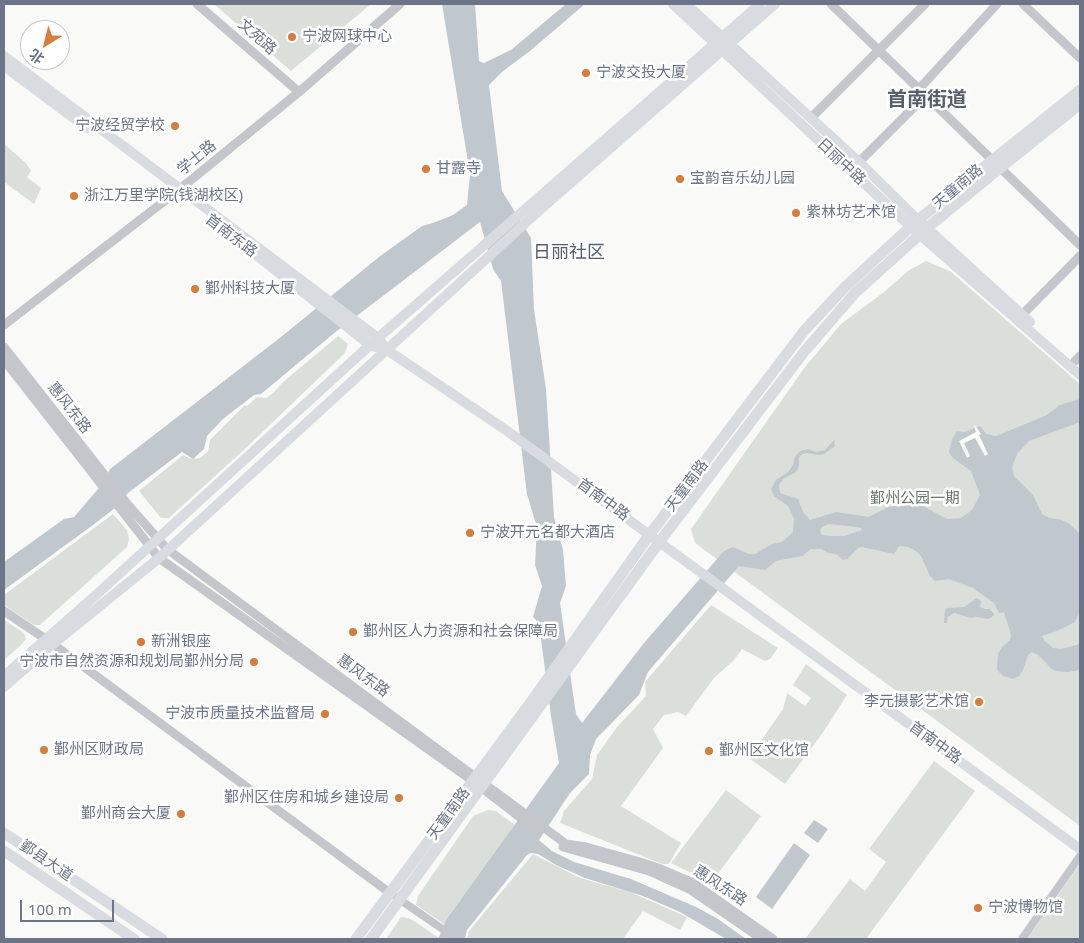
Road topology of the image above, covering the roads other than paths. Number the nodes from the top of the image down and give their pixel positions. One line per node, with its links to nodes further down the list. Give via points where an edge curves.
1 (197, 4): 17 (street, 文苑路)
2 (400, 4): 17 (street, 学士路)
3 (673, 4): 11 (main road, 日丽中路)
4 (686, 4): 11 (main road, 日丽中路)
5 (760, 4): 11 (main road)
6 (775, 4): 11 (main road)
7 (831, 4): 12 (street)
8 (925, 4): 12 (street)
9 (997, 4): 18 (street)
10 (1023, 4): 14 (street)
11 (722, 44): 20 (main road, 日丽中路); 24 (main road, 日丽中路); 31 (main road, via 533,202); 34 (main road)
12 (880, 51): 18 (street); 20 (street)
13 (4, 56): 23 (main road, 首南东路)
14 (1080, 58)
15 (4, 66): 23 (main road, 首南东路)
16 (1080, 90): 22 (main road, 天童南路)
17 (298, 92): 23 (street, 学士路)
18 (922, 93): 21 (street); 22 (street)
19 (1080, 104): 22 (main road, 天童南路)
20 (811, 118): 21 (main road, 日丽中路)
21 (859, 162): 24 (main road, 日丽中路)
22 (995, 164): 24 (main road, 天童南路); 25 (main road, 天童南路); 26 (street)
23 (177, 191): 28 (main road, 首南东路); 30 (street, 学士路)
24 (915, 224): 25 (main road, 日丽中路); 40 (main road, 天童南路, via 845,287 804,332)
25 (924, 232): 29 (main road, 日丽中路); 37 (main road, 日丽中路); 40 (main road, 天童南路, via 855,293)
26 (1080, 245)
27 (1080, 256): 29 (street)
28 (318, 298): 31 (main road); 32 (main road, 首南东路)
29 (1022, 315): 36 (main road, 日丽中路)
30 (4, 325)
31 (378, 338): 32 (main road); 34 (main road)
32 (370, 345): 34 (main road, 首南东路); 41 (main road)
33 (4, 347): 38 (street, 惠风东路)
34 (387, 350): 40 (main road, 首南中路); 43 (main road)
35 (4, 360): 38 (street, 惠风东路)
36 (1078, 361)
37 (1080, 375)
38 (99, 476): 39 (street, 惠风东路)
39 (125, 508): 41 (street, 惠风东路); 42 (street, 惠风东路)
40 (655, 538): 49 (main road, 天童南路, via 573,643); 49 (main road, 天童南路, via 553,689); 52 (main road, 首南中路)
41 (158, 539): 42 (main road); 43 (street, 惠风东路)
42 (150, 547): 44 (street, 惠风东路); 46 (main road)
43 (167, 549): 44 (main road); 49 (street, 惠风东路)
44 (158, 558): 46 (main road); 49 (street, 惠风东路)
45 (5, 612): 46 (street)
46 (50, 641): 47 (main road); 48 (main road); 55 (street)
47 (4, 676)
48 (4, 687)
49 (479, 782): 51 (street, 惠风东路); 55 (main road, 天童南路); 56 (main road)
50 (4, 833): 58 (main road, 鄞县大道)
51 (546, 834): 62 (street, 惠风东路, via 559,846 649,871 691,890); 63 (street, 惠风东路, via 566,844 658,868 693,883)
52 (1080, 849)
53 (4, 851): 57 (main road, 鄞县大道)
54 (1080, 856): 64 (street)
55 (390, 893): 56 (street); 59 (main road, 天童南路)
56 (400, 900): 60 (main road); 61 (street)
57 (134, 939)
58 (162, 939)
59 (356, 939)
60 (371, 939)
61 (457, 939)
62 (762, 939)
63 (773, 939)
64 (1022, 939)

